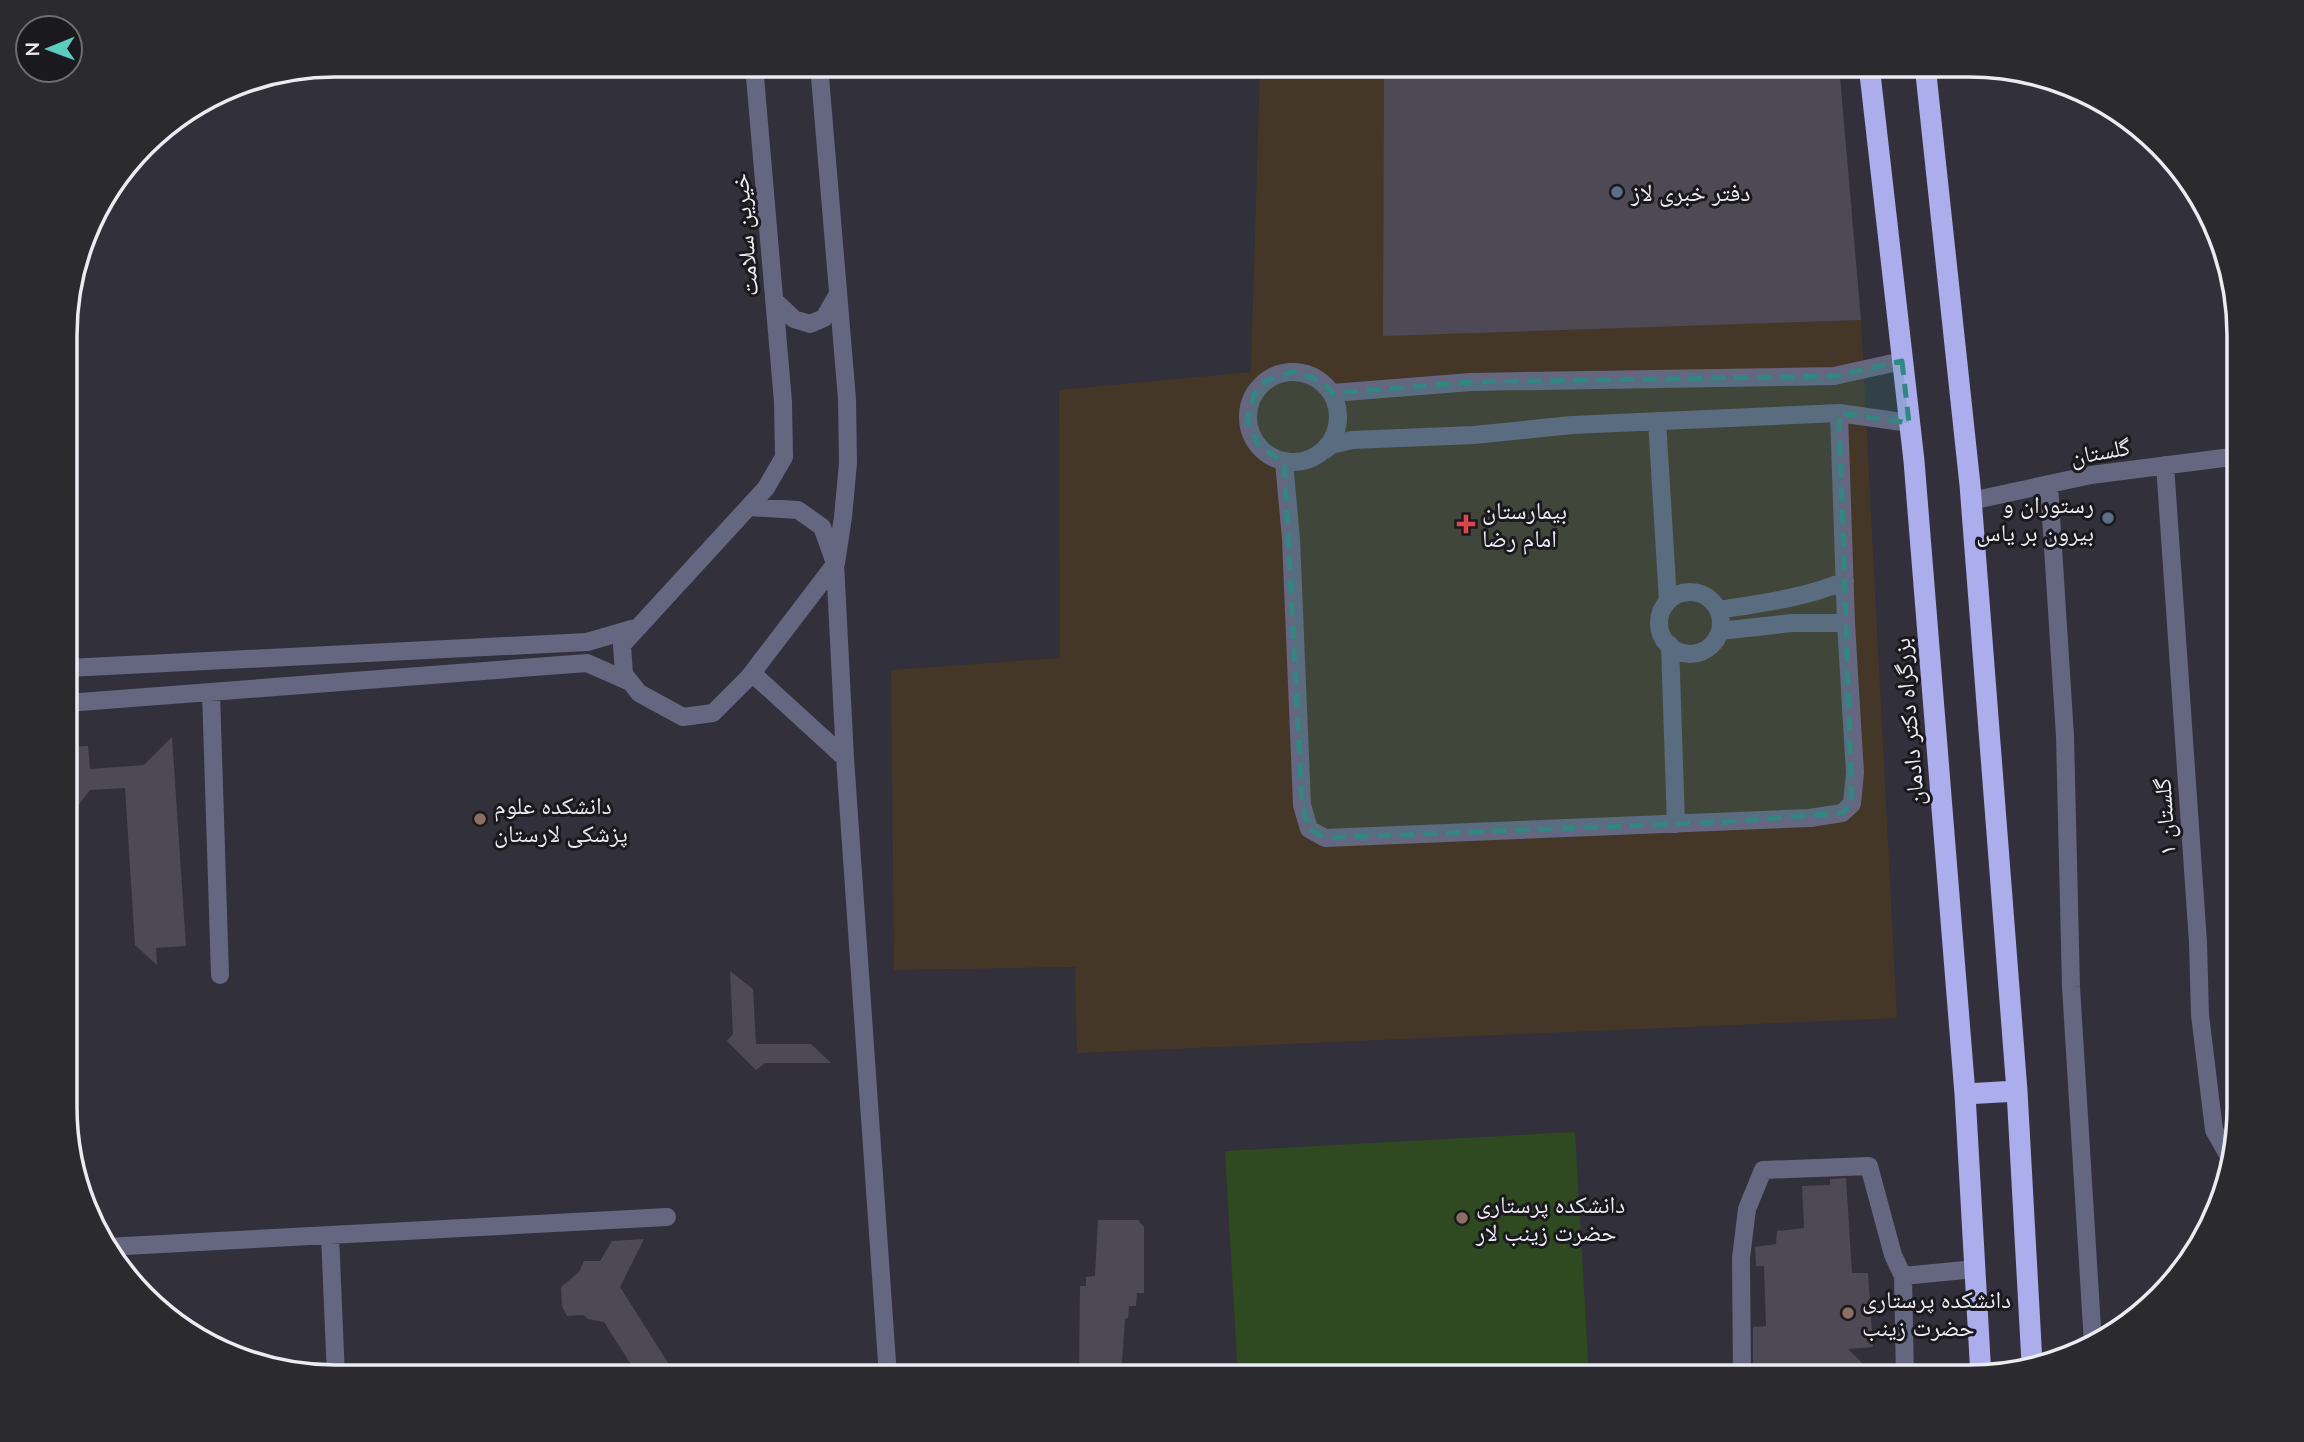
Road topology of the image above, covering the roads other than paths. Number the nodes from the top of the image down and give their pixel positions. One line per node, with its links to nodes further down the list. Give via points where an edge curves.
1 (755, 77): 6 (street, خیرین سلامت)
2 (819, 77): 5 (street)
3 (1870, 77): 7 (highway, بزرگراه دکتر دادمان)
4 (1926, 77): 17 (highway)
5 (838, 294): 6 (street, via 824,318 810,324 794,319); 19 (street, via 848,464)
6 (774, 300): 18 (street, خیرین سلامت, via 784,457)
7 (1902, 361): 8 (street, via 1834,376 1471,382); 11 (highway, بزرگراه دکتر دادمان)
8 (1332, 393): 12 (street, via 1338,423); 14 (street, via 1315,377 1294,371 1272,377 1255,392 1247,420 1251,434 1264,452)
9 (1839, 413): 10 (street); 11 (street); 20 (street)
10 (1657, 421): 12 (street, via 1352,440); 21 (street)
11 (1909, 423): 36 (highway, بزرگراه دکتر دادمان)
12 (1325, 450): 14 (street, via 1312,458)
13 (2227, 457): 15 (street, گلستان)
14 (1284, 462): 33 (street, via 1302,805 1308,829 1325,838)
15 (2165, 465): 16 (street, گلستان); 37 (street, گلستان ۱, via 2200,1015 2214,1130)
16 (2049, 485): 17 (street, گلستان); 43 (street, via 2065,736 2071,987)
17 (1971, 501): 35 (highway)
18 (750, 507): 19 (street, via 798,510 822,527); 24 (street, خیرین سلامت)
19 (835, 563): 28 (street); 32 (street)
20 (1845, 581): 22 (street, via 1822,591); 23 (street)
21 (1668, 601): 22 (street, via 1696,592); 26 (street, via 1660,628)
22 (1718, 610): 25 (street)
23 (1846, 623): 25 (street); 33 (street, via 1855,773 1852,804 1842,813 1810,818)
24 (639, 626): 27 (street, via 587,642); 29 (street, خیرین سلامت, via 622,645 624,674)
25 (1720, 631): 26 (street, via 1708,648 1699,652 1689,654)
26 (1670, 646): 33 (street)
27 (77, 668)
28 (752, 673): 29 (street, via 713,713 683,718 639,693); 32 (street)
29 (630, 681): 30 (street, via 587,663)
30 (211, 692): 31 (street); 34 (street)
31 (77, 703)
32 (845, 758): 47 (street)
33 (1676, 824)
34 (220, 975)
35 (2017, 1091): 36 (highway); 44 (highway)
36 (1965, 1094): 41 (highway, بزرگراه دکتر دادمان)
37 (2224, 1147)
38 (667, 1217): 39 (street)
39 (330, 1235): 40 (street); 46 (street)
40 (118, 1246)
41 (1975, 1269): 42 (street); 45 (highway, بزرگراه دکتر دادمان)
42 (1903, 1276): 48 (street, via 1869,1166 1763,1170 1747,1209 1741,1258); 49 (street)
43 (2093, 1333)
44 (2032, 1357)
45 (1980, 1364)
46 (335, 1365)
47 (887, 1365)
48 (1742, 1365)
49 (1905, 1365)

